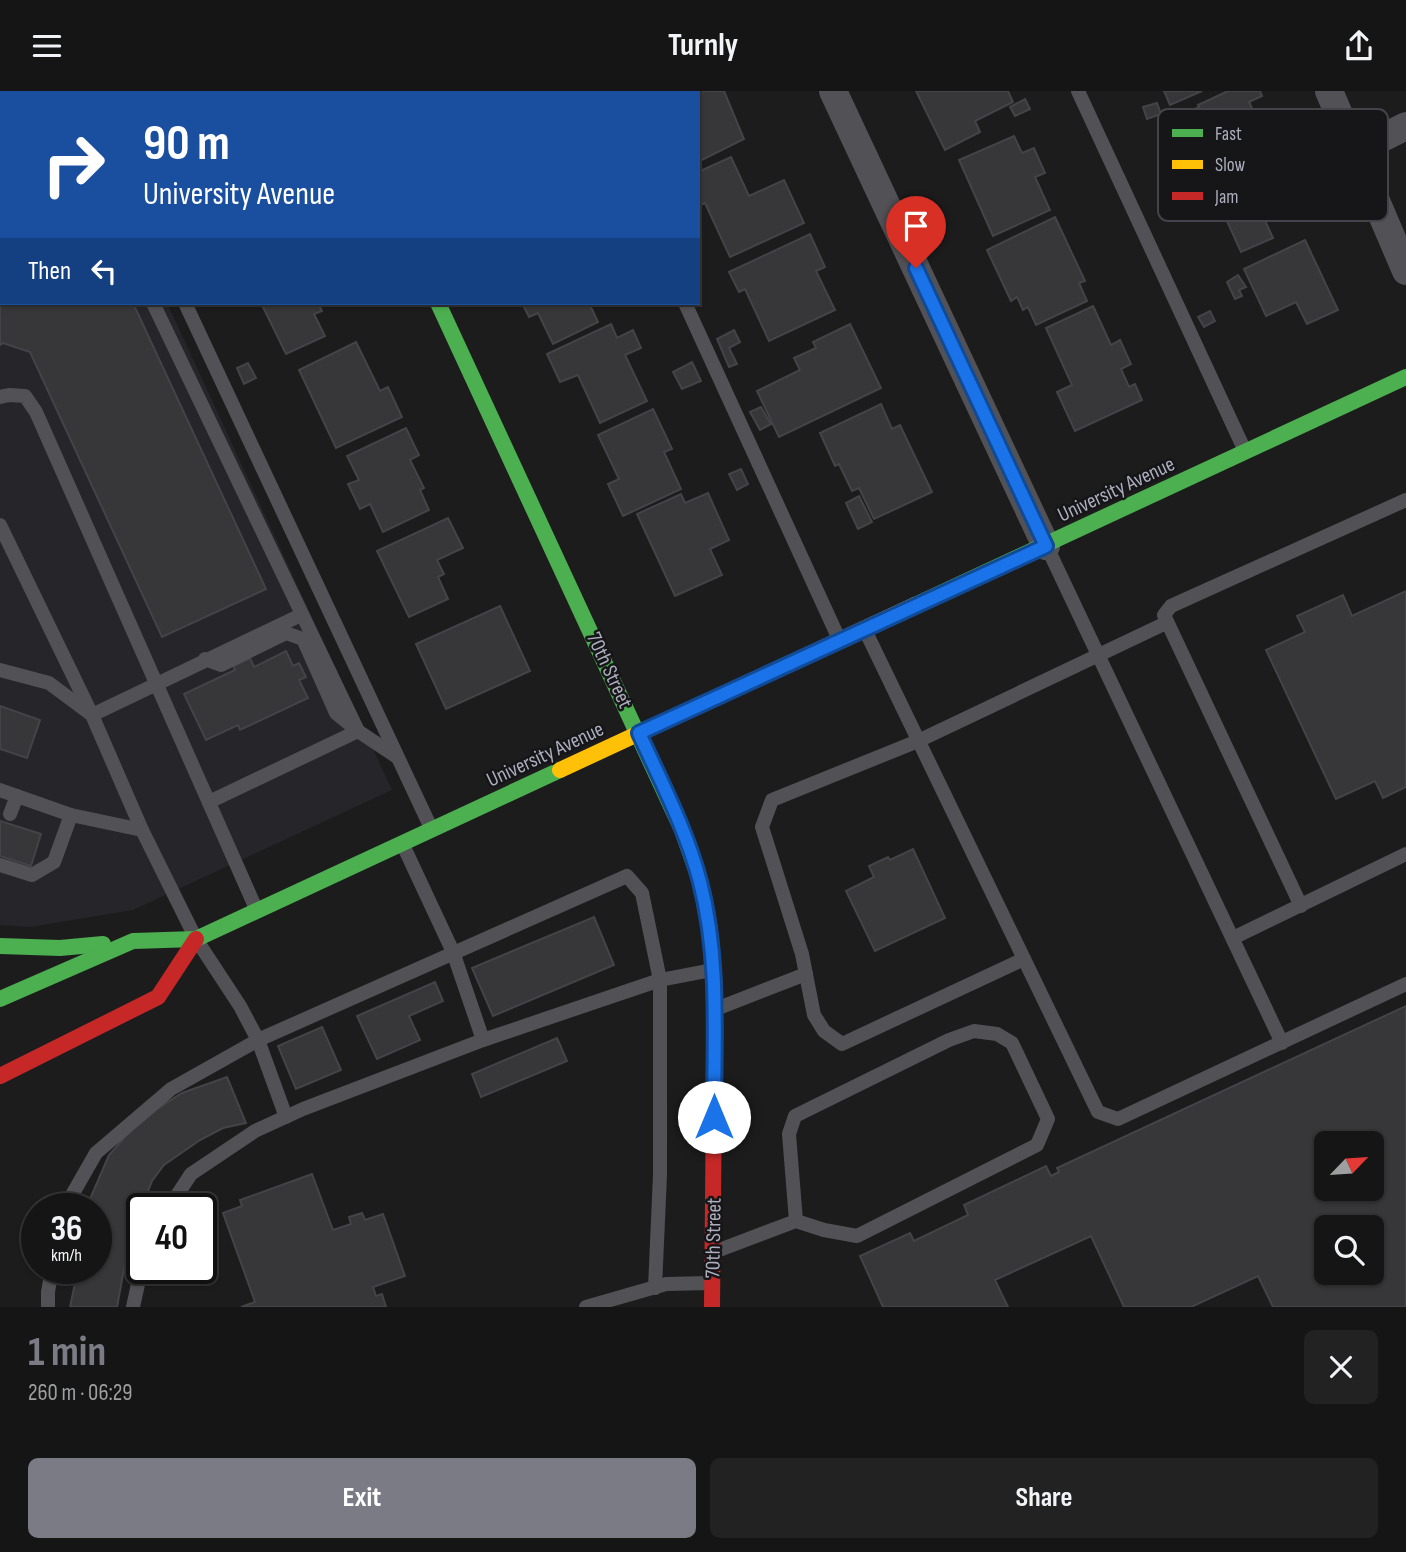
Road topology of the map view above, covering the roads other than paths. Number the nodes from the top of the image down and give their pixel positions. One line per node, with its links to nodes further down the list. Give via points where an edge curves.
1 (833, 91): 18 (street)
2 (1078, 91): 15 (lane)
3 (1329, 91): 4 (street)
4 (1337, 109)
5 (1406, 126): 6 (street)
6 (1388, 135)
7 (1386, 221): 8 (street)
8 (1404, 262)
9 (154, 305): 19 (lane)
10 (186, 305): 31 (lane)
11 (439, 305): 29 (main road, 70th Street)
12 (686, 305): 22 (lane)
13 (1406, 377): 15 (main road, University Avenue)
14 (0, 397): 26 (lane, via 25,396 36,412)
15 (1245, 451): 18 (main road, University Avenue)
16 (1406, 500): 20 (lane, via 1171,606 1164,615)
17 (0, 525): 27 (lane)
18 (1046, 546): 21 (main road, University Avenue); 23 (lane)
19 (301, 615): 24 (lane); 28 (lane)
20 (1167, 624): 23 (lane); 42 (lane)
21 (864, 629): 22 (main road, University Avenue); 30 (lane)
22 (839, 641): 29 (main road, University Avenue)
23 (1100, 655): 30 (lane); 44 (lane)
24 (205, 659): 26 (lane); 28 (lane, via 221,666 286,633 303,639 336,713)
25 (0, 670): 27 (lane, via 49,683)
26 (156, 683): 27 (lane); 34 (lane)
27 (92, 715): 37 (lane)
28 (358, 731): 31 (lane); 34 (lane)
29 (639, 733): 38 (main road, University Avenue); 50 (main road, 70th Street, via 700,881)
30 (918, 741): 49 (lane); 51 (lane, via 772,800 762,827)
31 (398, 757): 38 (lane)
32 (0, 790): 33 (lane)
33 (17, 796): 35 (lane); 36 (lane)
34 (209, 802): 43 (lane)
35 (10, 814)
36 (71, 815): 37 (lane); 41 (lane, via 54,862 32,875)
37 (142, 830): 45 (lane)
38 (432, 831): 39 (main road, University Avenue)
39 (402, 844): 43 (main road, University Avenue); 48 (lane)
40 (1406, 854): 42 (lane)
41 (0, 865)
42 (1301, 907): 44 (lane)
43 (257, 911): 45 (main road, University Avenue)
44 (1233, 938): 58 (lane)
45 (196, 939): 46 (main road, University Avenue); 56 (lane); 59 (main road, via 158,996)
46 (133, 941): 47 (main road, via 60,949); 54 (main road, University Avenue)
47 (0, 946)
48 (453, 952): 52 (lane, via 627,876 642,893); 56 (lane); 57 (lane)
49 (1024, 959): 51 (lane, via 842,1044 824,1031 814,1015); 58 (lane, via 1098,1112 1118,1119)
50 (713, 970): 52 (lane); 55 (main road, 70th Street)
51 (806, 974): 55 (lane)
52 (660, 980): 57 (lane); 70 (lane)
53 (1406, 984): 58 (lane)
54 (0, 999)
55 (715, 1009): 66 (main road, 70th Street)
56 (258, 1040): 62 (lane); 63 (lane, via 171,1089 96,1153)
57 (483, 1040): 62 (lane)
58 (1282, 1043)
59 (29, 1062): 60 (main road); 61 (main road)
60 (0, 1076)
61 (0, 1088)
62 (286, 1117): 64 (lane, via 255,1131 191,1174)
63 (73, 1193)
64 (179, 1193)
65 (796, 1221): 65 (lane, via 857,1236 1037,1145 1048,1119 1012,1043 997,1034 974,1031 795,1116 789,1134); 66 (lane)
66 (713, 1253): 67 (main road, 70th Street)
67 (712, 1283): 70 (lane); 74 (main road, 70th Street)
68 (49, 1284): 71 (lane)
69 (138, 1284): 72 (lane)
70 (655, 1288): 73 (lane)
71 (48, 1307)
72 (134, 1307)
73 (586, 1307)
74 (712, 1307)

